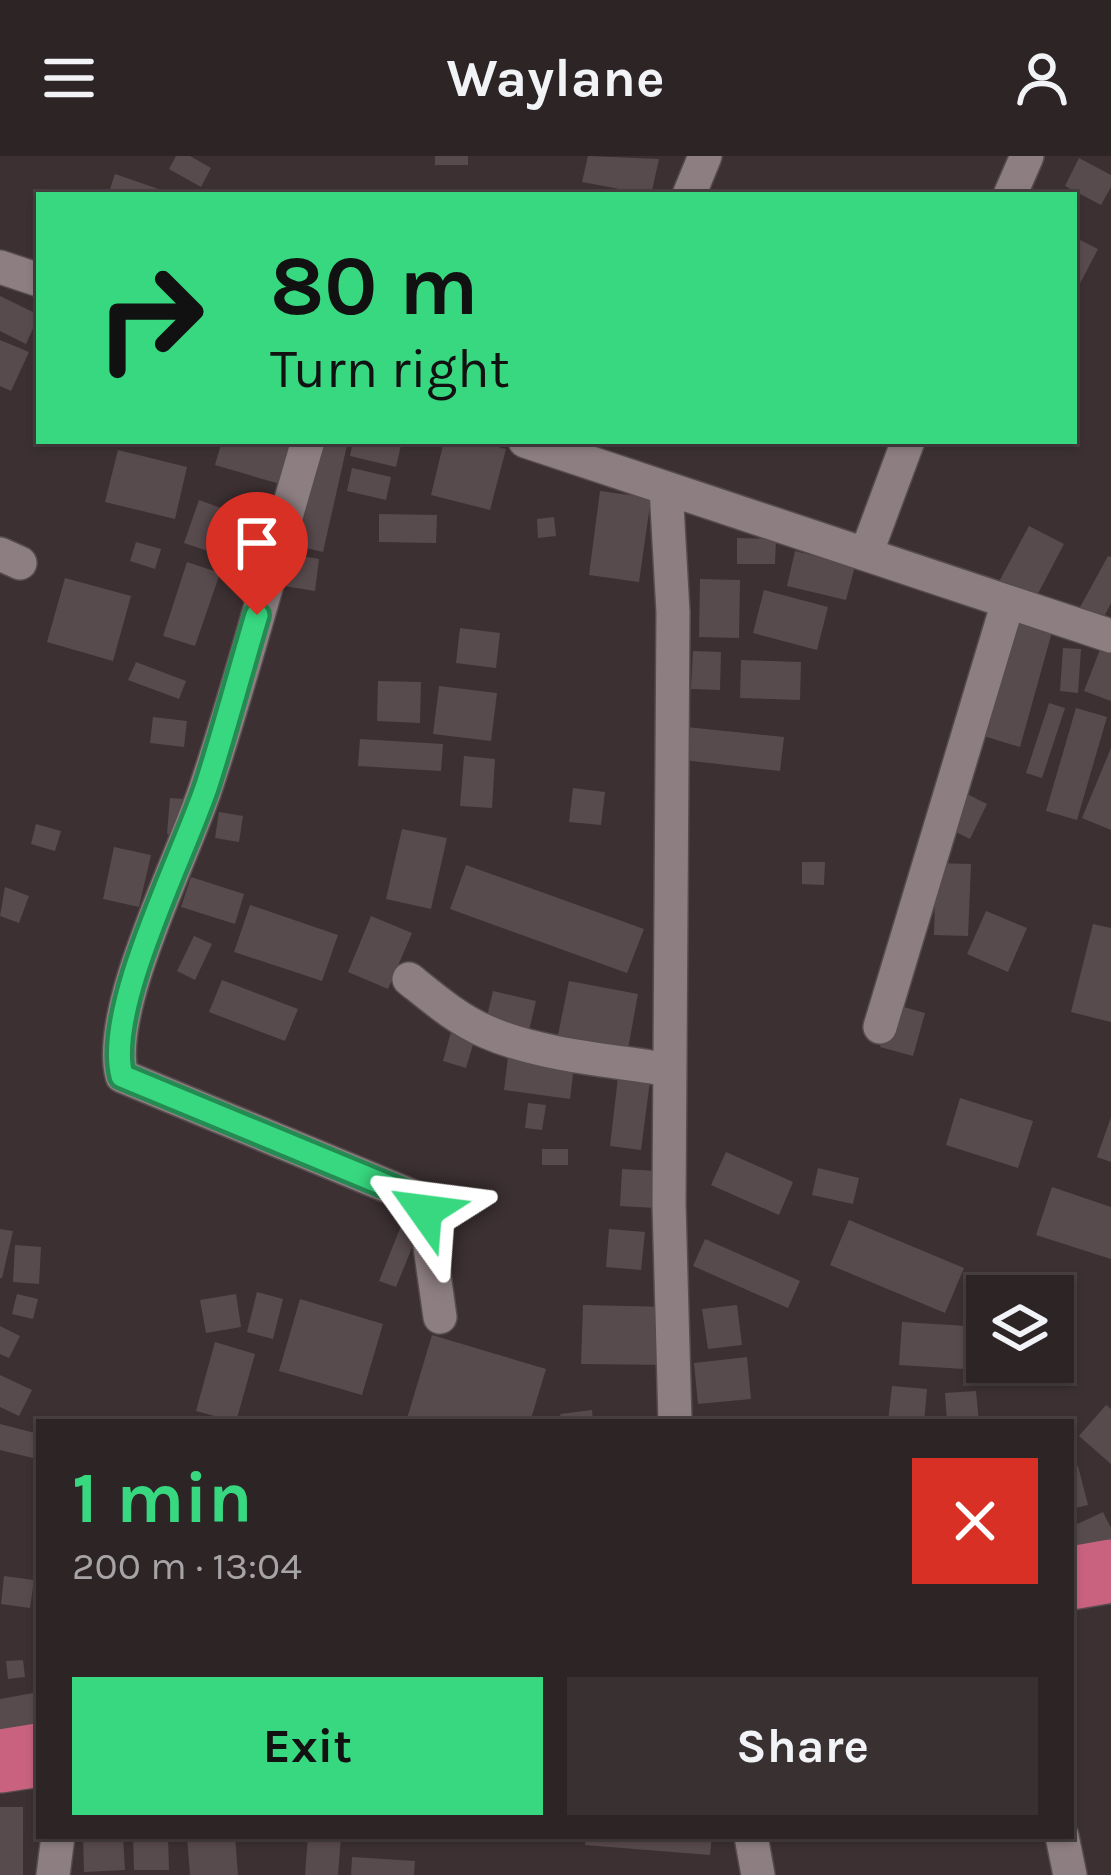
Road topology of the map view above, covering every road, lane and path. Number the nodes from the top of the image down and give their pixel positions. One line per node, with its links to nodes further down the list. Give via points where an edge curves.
1 (705, 156): 3 (street)
2 (1027, 156): 4 (street)
3 (690, 192)
4 (1011, 192)
5 (0, 267): 6 (street)
6 (36, 279)
7 (307, 444): 18 (street, via 206,789 143,949 116,1053 122,1076 419,1199)
8 (544, 444): 10 (street)
9 (907, 444): 12 (street)
10 (588, 451): 11 (street)
11 (666, 488): 12 (street); 17 (street, via 673,612)
12 (866, 554): 13 (street)
13 (1008, 602): 14 (street); 16 (street)
14 (1111, 636)
15 (409, 980): 17 (street, via 489,1033)
16 (880, 1027)
17 (670, 1070): 19 (street)
18 (440, 1317)
19 (675, 1419)
20 (1111, 1571): 21 (highway)
21 (1074, 1577)
22 (36, 1755): 23 (highway)
23 (0, 1761)
24 (58, 1839): 27 (street)
25 (752, 1839): 28 (street)
26 (1063, 1839): 29 (street)
27 (53, 1875)
28 (758, 1875)
29 (1070, 1875)

